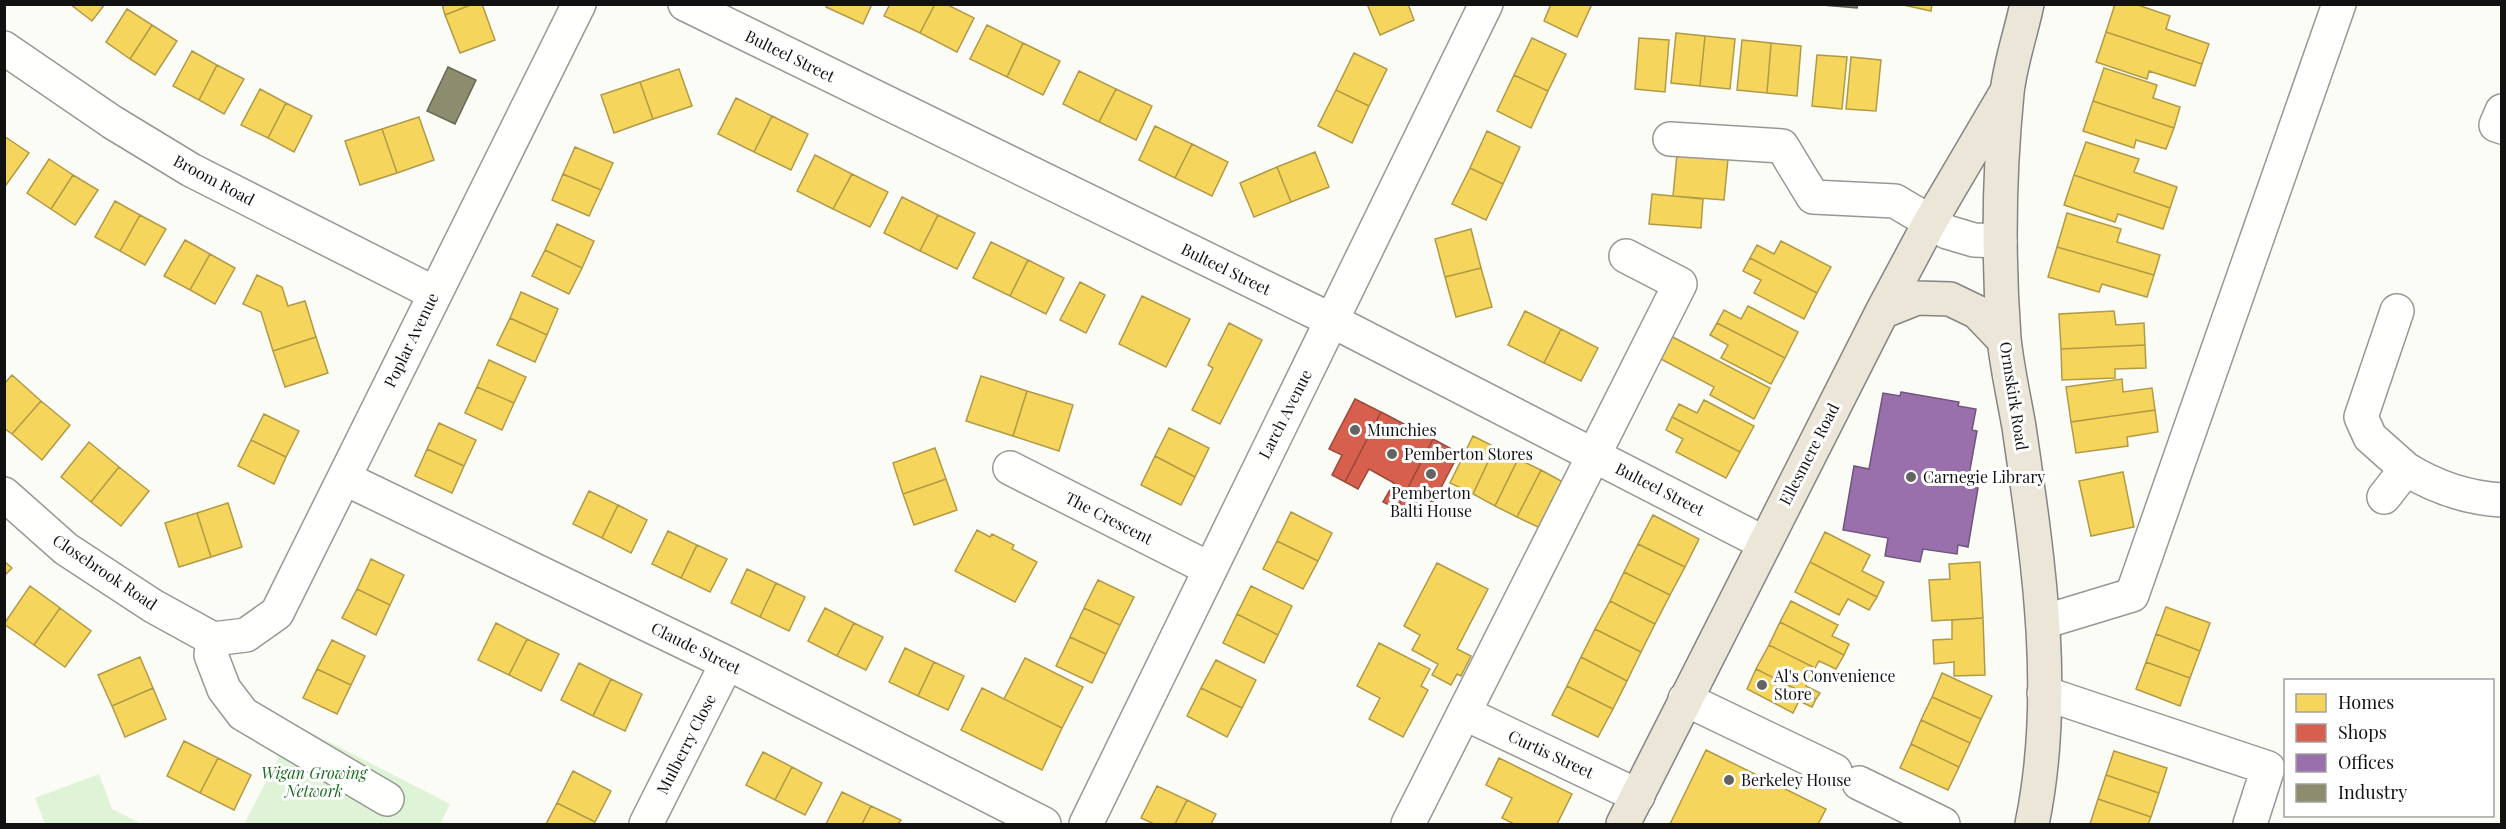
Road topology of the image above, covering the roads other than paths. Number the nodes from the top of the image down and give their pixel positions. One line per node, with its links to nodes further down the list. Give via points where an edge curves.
1 (579, 4): 14 (street, Poplar Avenue)
2 (685, 4): 17 (street, Bulteel Street)
3 (1486, 4): 17 (street, Larch Avenue)
4 (2027, 4): 7 (highway, Ormskirk Road)
5 (2339, 4): 28 (street, via 2132,595)
6 (4, 48): 14 (street, Broom Road, via 190,170)
7 (2007, 91): 11 (highway, Ellesmere Road); 12 (highway, Ormskirk Road)
8 (2502, 111): 9 (street, via 2496,125)
9 (2502, 127)
10 (1670, 139): 11 (street, via 1782,146 1813,196 1895,201)
11 (1930, 222): 12 (street, via 1974,240); 16 (highway, Ellesmere Road)
12 (2000, 241): 18 (highway, Ormskirk Road)
13 (1626, 256): 19 (street, via 1680,284)
14 (434, 293): 22 (street, Poplar Avenue)
15 (2397, 311): 21 (street, via 2361,417 2370,437)
16 (1882, 312): 18 (highway, via 1917,298 1950,299 1977,312); 26 (highway, Ellesmere Road)
17 (1332, 321): 19 (street, Bulteel Street); 27 (street, Larch Avenue)
18 (2004, 340): 28 (highway, Ormskirk Road)
19 (1594, 456): 26 (street, Bulteel Street); 33 (street)
20 (1010, 468): 27 (street, The Crescent)
21 (2406, 469): 24 (street); 25 (street, via 2430,484 2482,499)
22 (344, 478): 29 (street, Poplar Avenue, via 277,612 246,635); 30 (street, Claude Street)
23 (4, 494): 29 (street, Closebrook Road, via 66,549 153,606)
24 (2384, 497)
25 (2502, 500)
26 (1764, 543): 32 (highway, Ellesmere Road)
27 (1208, 568): 38 (street, Larch Avenue)
28 (2043, 622): 31 (highway, Ormskirk Road)
29 (213, 639): 35 (street, via 211,655 224,689 243,714)
30 (727, 663): 36 (street, Mulberry Close); 37 (street, Claude Street)
31 (2044, 693): 42 (highway, Ormskirk Road, via 2042,753); 43 (street, via 2268,768)
32 (1685, 699): 34 (highway, Ellesmere Road); 41 (street)
33 (1464, 713): 34 (street, Curtis Street); 39 (street)
34 (1638, 796): 40 (highway, Ellesmere Road)
35 (387, 799)
36 (646, 825)
37 (1044, 825)
38 (1086, 825)
39 (1408, 825)
40 (1623, 825)
41 (1943, 825)
42 (2032, 825)
43 (2250, 825)

